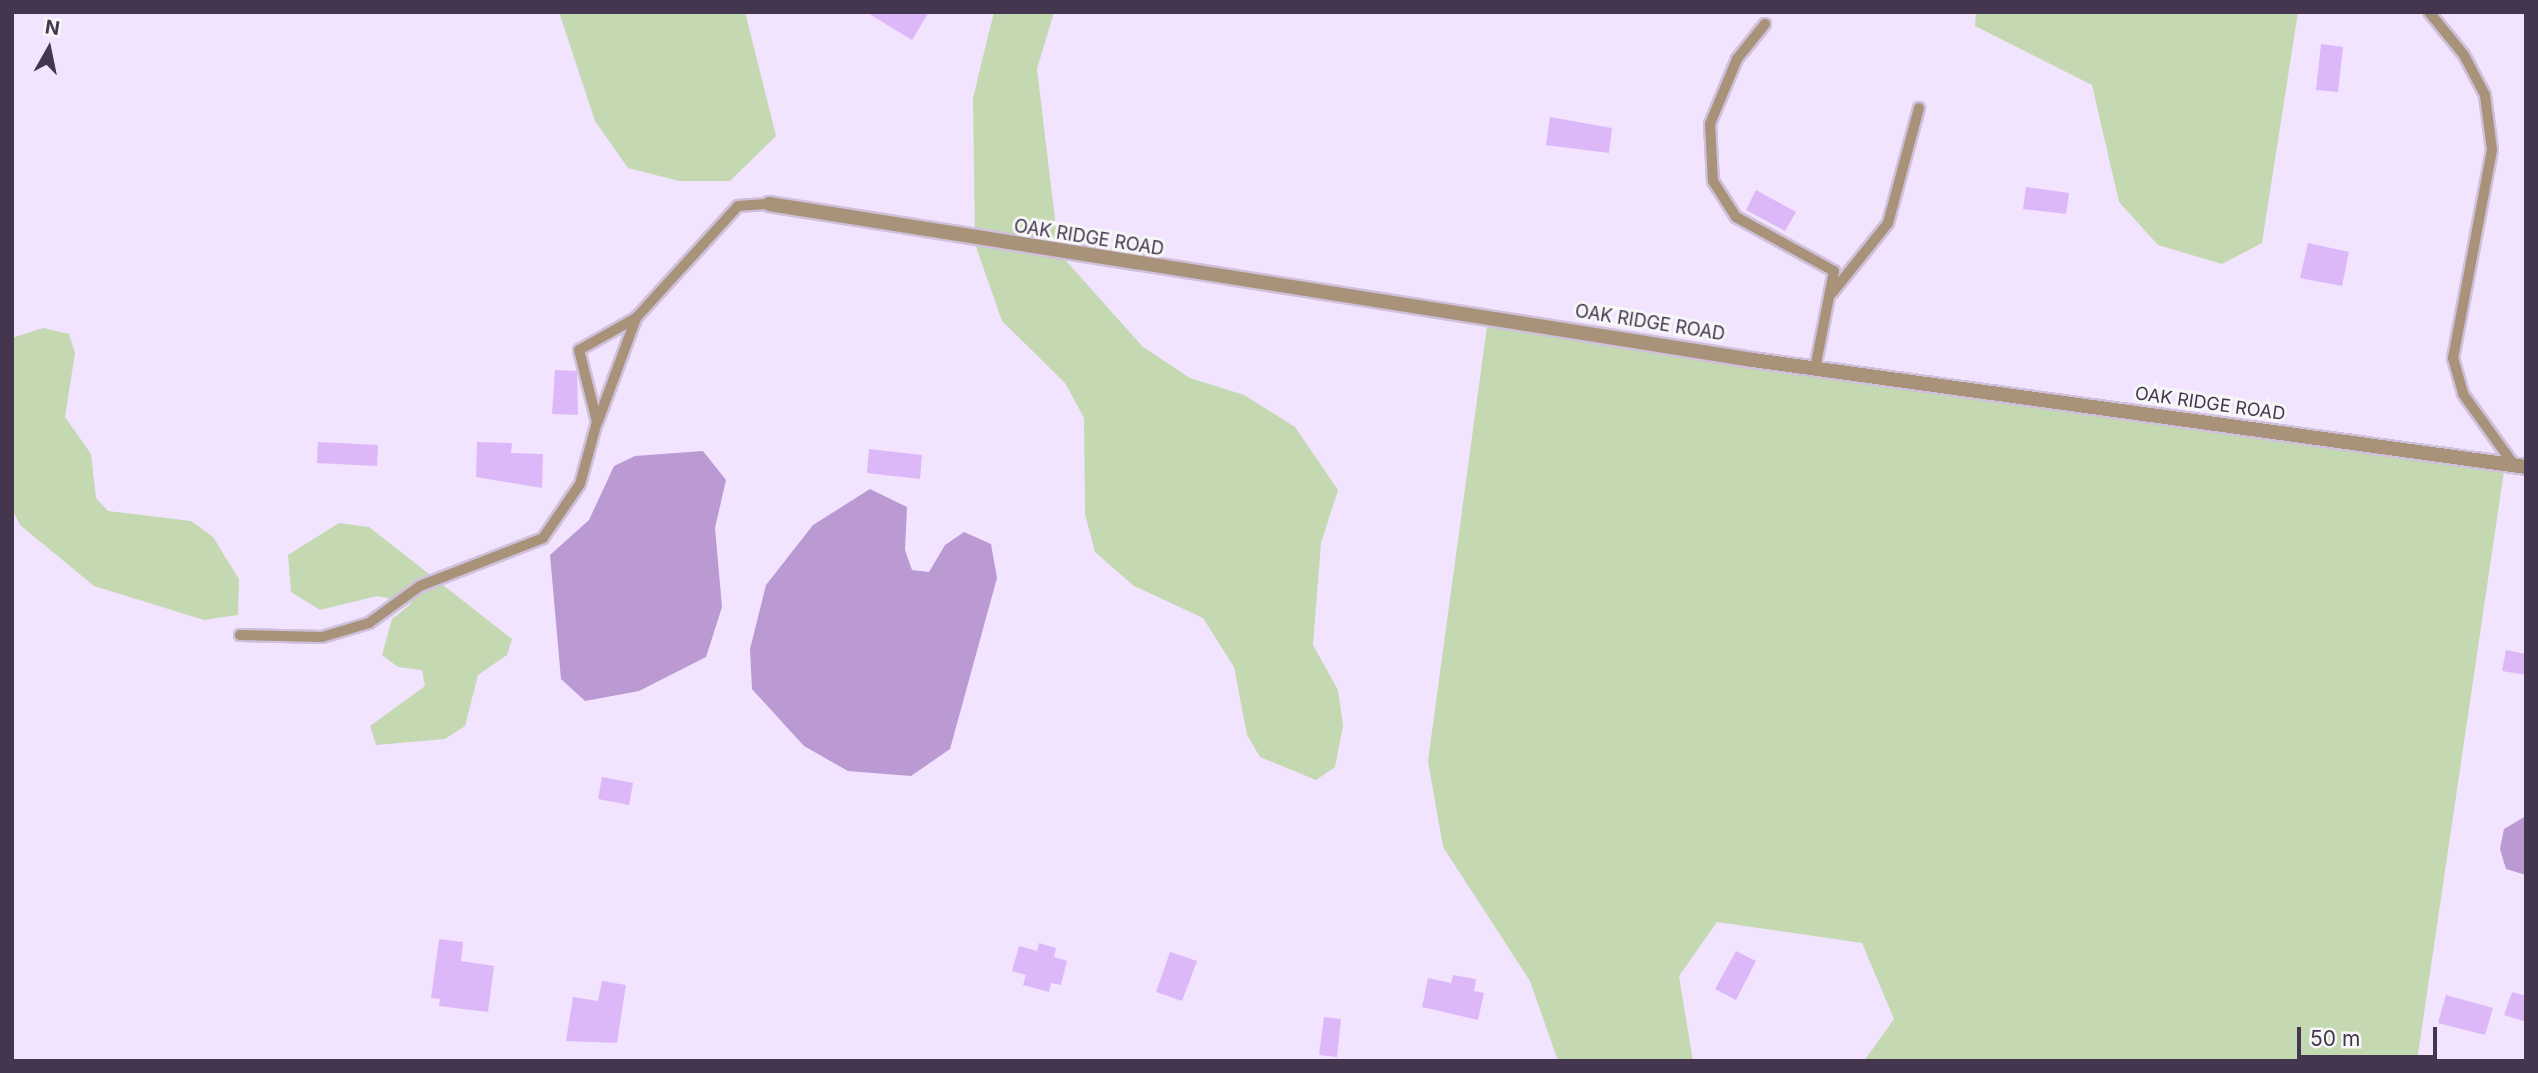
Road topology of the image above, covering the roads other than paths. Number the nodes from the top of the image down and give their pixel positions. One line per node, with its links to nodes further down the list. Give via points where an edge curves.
1 (2429, 12): 9 (lane, via 2464,55 2484,95 2492,150 2453,358 2463,394)
2 (1765, 24): 5 (lane, via 1737,59 1710,124 1713,181 1736,217 1834,271)
3 (1919, 108): 5 (lane, via 1888,223)
4 (769, 204): 6 (lane, via 738,206); 7 (street, OAK RIDGE ROAD)
5 (1832, 294): 7 (lane)
6 (636, 318): 8 (lane); 8 (lane, via 579,350)
7 (1815, 369): 9 (street, OAK RIDGE ROAD)
8 (597, 422): 10 (lane, via 580,484 543,538 420,586 369,623 322,637)
9 (2520, 466)
10 (240, 635)

